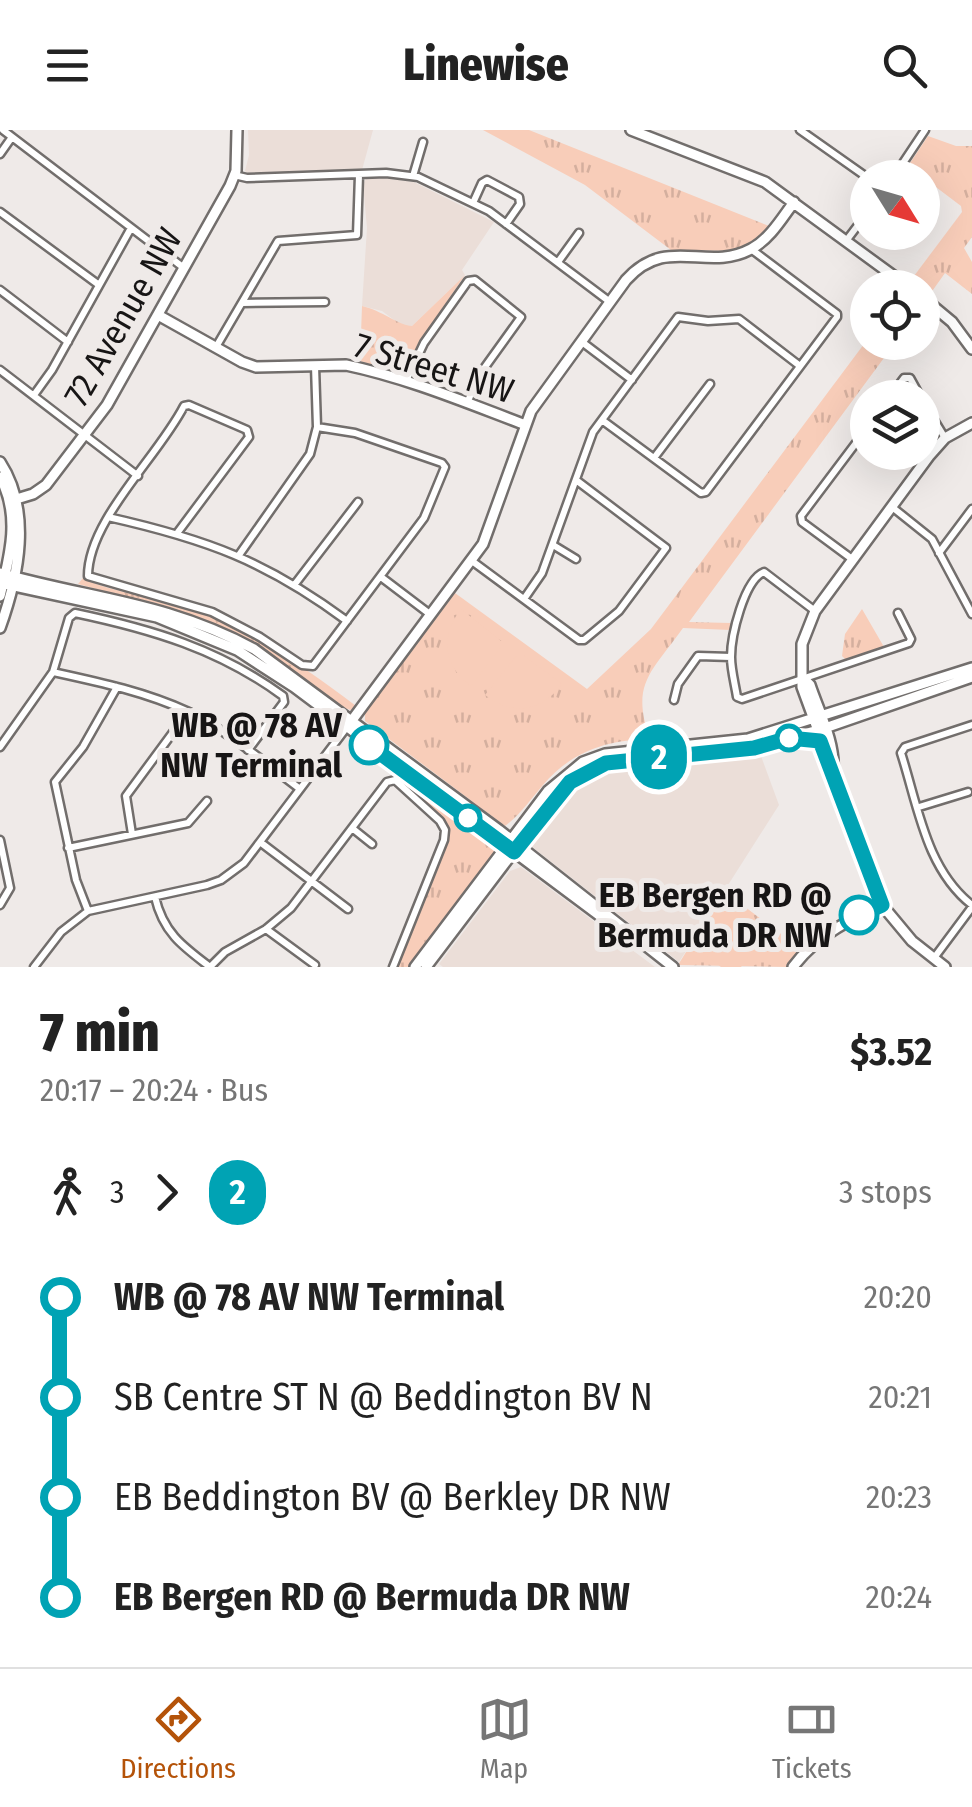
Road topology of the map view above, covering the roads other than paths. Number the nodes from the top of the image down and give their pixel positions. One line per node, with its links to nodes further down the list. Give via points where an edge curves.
1 (3, 130): 6 (street)
2 (238, 130): 11 (street, 72 Avenue NW)
3 (631, 130): 15 (street, via 747,172)
4 (800, 130): 10 (street)
5 (925, 130): 9 (street)
6 (12, 137): 8 (street); 18 (street)
7 (423, 142): 13 (street)
8 (0, 154)
9 (905, 160)
10 (850, 165)
11 (234, 175): 12 (street); 24 (street, 72 Avenue NW)
12 (359, 175): 13 (street); 28 (street, via 356,236 278,240)
13 (414, 176): 14 (street)
14 (473, 202): 17 (street); 17 (street, via 487,180 519,197)
15 (794, 202): 21 (street); 22 (street)
16 (0, 212): 26 (street)
17 (506, 224): 23 (street)
18 (132, 228): 24 (street); 26 (street)
19 (579, 233): 23 (street)
20 (850, 236): 21 (street)
21 (846, 241): 25 (street)
22 (751, 249): 30 (street, via 722,258 655,258); 38 (street, via 836,314)
23 (558, 262): 30 (street)
24 (184, 268): 32 (street, 72 Avenue NW)
25 (885, 270)
26 (99, 285): 34 (street)
27 (0, 290): 34 (street)
28 (242, 302): 29 (street); 35 (street)
29 (326, 302)
30 (610, 302): 33 (street)
31 (940, 312): 36 (street)
32 (158, 315): 35 (street, 7 Street NW); 50 (street, 72 Avenue NW)
33 (581, 341): 40 (street); 47 (street)
34 (68, 342): 43 (street)
35 (215, 348): 37 (street, 7 Street NW, via 256,366)
36 (972, 350)
37 (315, 366): 41 (street, 7 Street NW, via 346,365); 48 (street)
38 (800, 366): 40 (street, via 740,319 678,317); 53 (street, via 704,494)
39 (0, 370): 43 (street)
40 (632, 380): 45 (street)
41 (406, 381): 44 (street, 7 Street NW); 44 (street, via 424,344 468,280 475,280 521,316)
42 (710, 384): 53 (street)
43 (34, 396): 50 (street)
44 (467, 403): 47 (street, 7 Street NW)
45 (602, 420): 53 (street); 57 (street)
46 (972, 423): 51 (street)
47 (526, 425): 70 (street)
48 (318, 427): 67 (street, via 307,461); 73 (street, via 442,463 424,518)
49 (940, 430): 51 (street)
50 (85, 435): 56 (street); 58 (street, 72 Avenue NW, via 46,485)
51 (945, 438): 60 (street)
52 (850, 451): 69 (street, via 802,522)
53 (654, 458)
54 (0, 462): 58 (street)
55 (0, 476): 58 (street)
56 (138, 476): 62 (street); 63 (street, via 184,406 249,433)
57 (576, 480): 64 (street); 79 (street, via 666,548 619,611 584,640)
58 (14, 500): 65 (street); 71 (street, via 20,521)
59 (358, 502): 75 (street)
60 (892, 507): 66 (street, via 932,539); 69 (street)
61 (972, 509): 66 (street)
62 (108, 517): 63 (street); 85 (street, via 96,534 89,577 212,612 310,668)
63 (178, 532): 67 (street)
64 (553, 545): 68 (street); 79 (street)
65 (10, 549): 72 (street); 74 (street)
66 (939, 553): 83 (street)
67 (239, 555): 75 (street)
68 (576, 559)
69 (852, 559): 80 (street)
70 (472, 561): 79 (street); 84 (street)
71 (16, 562): 74 (street); 76 (street)
72 (0, 564)
73 (381, 577): 84 (street); 85 (street)
74 (5, 580): 76 (street); 77 (street); 78 (street); 81 (street)
75 (295, 584): 85 (street)
76 (76, 590): 97 (street, via 215,628 282,666)
77 (34, 591): 81 (street, via 14,598); 97 (street, via 157,617 214,638)
78 (0, 596)
79 (524, 599)
80 (815, 610): 87 (street, via 760,572 744,598); 90 (street, via 802,644)
81 (6, 612): 86 (street)
82 (898, 613): 90 (street, via 908,643)
83 (972, 614)
84 (431, 615): 97 (street)
85 (347, 621)
86 (0, 628)
87 (731, 657): 90 (street, via 742,699); 93 (street, via 698,656)
88 (972, 668): 95 (street)
89 (53, 672): 92 (street); 102 (street); 103 (street, via 75,613 182,640 284,698)
90 (804, 679): 94 (street); 98 (street)
91 (972, 679): 98 (street)
92 (117, 687): 96 (street); 118 (street, via 55,782)
93 (674, 700)
94 (817, 705): 95 (street); 98 (street)
95 (842, 711): 98 (street)
96 (188, 712): 103 (street); 113 (street, via 126,796)
97 (350, 724): 105 (street); 111 (street); 112 (street)
98 (819, 724): 100 (street); 101 (street); 104 (street); 109 (street, via 605,754 561,778)
99 (972, 725): 108 (street, via 901,752)
100 (789, 738): 101 (street); 117 (street, via 592,768)
101 (820, 741): 104 (street)
102 (0, 747)
103 (248, 750): 105 (street)
104 (833, 770): 125 (street)
105 (300, 788): 115 (street)
106 (968, 792): 108 (street)
107 (207, 802): 113 (street, via 188,823)
108 (919, 807): 126 (street, via 938,868)
109 (526, 821): 112 (street); 117 (street)
110 (352, 828): 116 (street); 122 (street); 135 (street, via 394,780 444,830)
111 (485, 830): 117 (street); 119 (street)
112 (499, 830): 117 (street)
113 (132, 834): 118 (street)
114 (0, 840): 124 (street, via 10,888)
115 (260, 842): 122 (street); 123 (street, via 221,880)
116 (372, 844)
117 (513, 847): 119 (street); 120 (street); 121 (street); 129 (street)
118 (68, 848): 128 (street)
119 (498, 858): 136 (street)
120 (526, 862): 121 (street); 129 (street)
121 (492, 878): 137 (street)
122 (312, 882): 127 (street); 130 (street)
123 (155, 896): 128 (street); 134 (street, via 172,937)
124 (0, 904)
125 (882, 905): 131 (street); 139 (street, via 836,928)
126 (972, 906): 131 (street)
127 (348, 908)
128 (88, 911): 133 (street)
129 (613, 920): 138 (street)
130 (266, 929): 132 (street); 134 (street)
131 (934, 958): 140 (street)
132 (315, 965)
133 (34, 967)
134 (210, 967)
135 (393, 967)
136 (415, 967)
137 (426, 967)
138 (672, 967)
139 (793, 967)
140 (946, 967)

